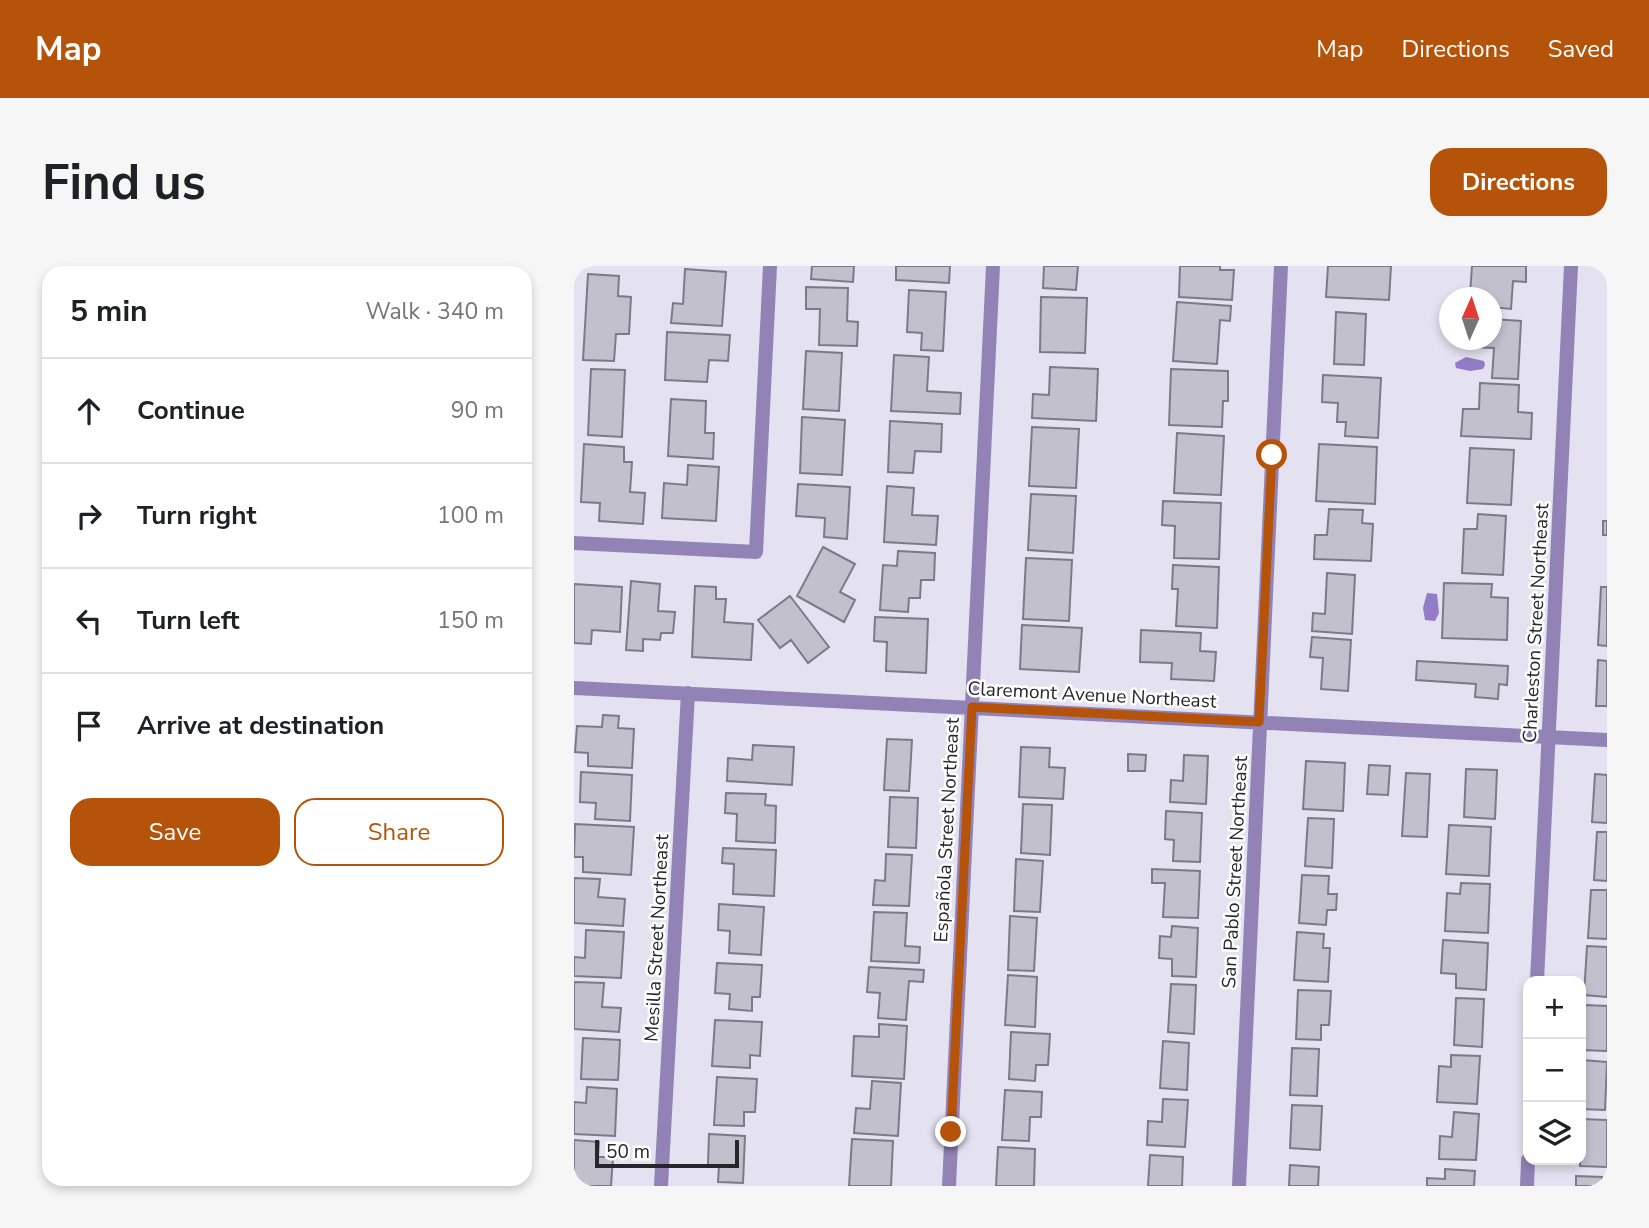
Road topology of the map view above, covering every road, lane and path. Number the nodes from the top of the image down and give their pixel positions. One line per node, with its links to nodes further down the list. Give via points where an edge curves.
1 (770, 266): 5 (street, via 756,552)
2 (993, 266): 8 (street, Española Street Northeast)
3 (1281, 266): 9 (street, San Pablo Street Northeast)
4 (1571, 266): 10 (street, Charleston Street Northeast)
5 (574, 543)
6 (574, 688): 7 (street, Claremont Avenue Northeast)
7 (688, 693): 8 (street, Claremont Avenue Northeast); 14 (street, Mesilla Street Northeast)
8 (972, 707): 9 (street, Claremont Avenue Northeast); 15 (street, Española Street Northeast)
9 (1259, 722): 10 (street, Claremont Avenue Northeast); 16 (street, San Pablo Street Northeast)
10 (1548, 737): 11 (street, Claremont Avenue Northeast); 12 (street, Charleston Street Northeast)
11 (1607, 740)
12 (1537, 976)
13 (1528, 1165): 17 (street)
14 (661, 1186)
15 (949, 1186)
16 (1239, 1186)
17 (1527, 1186)

